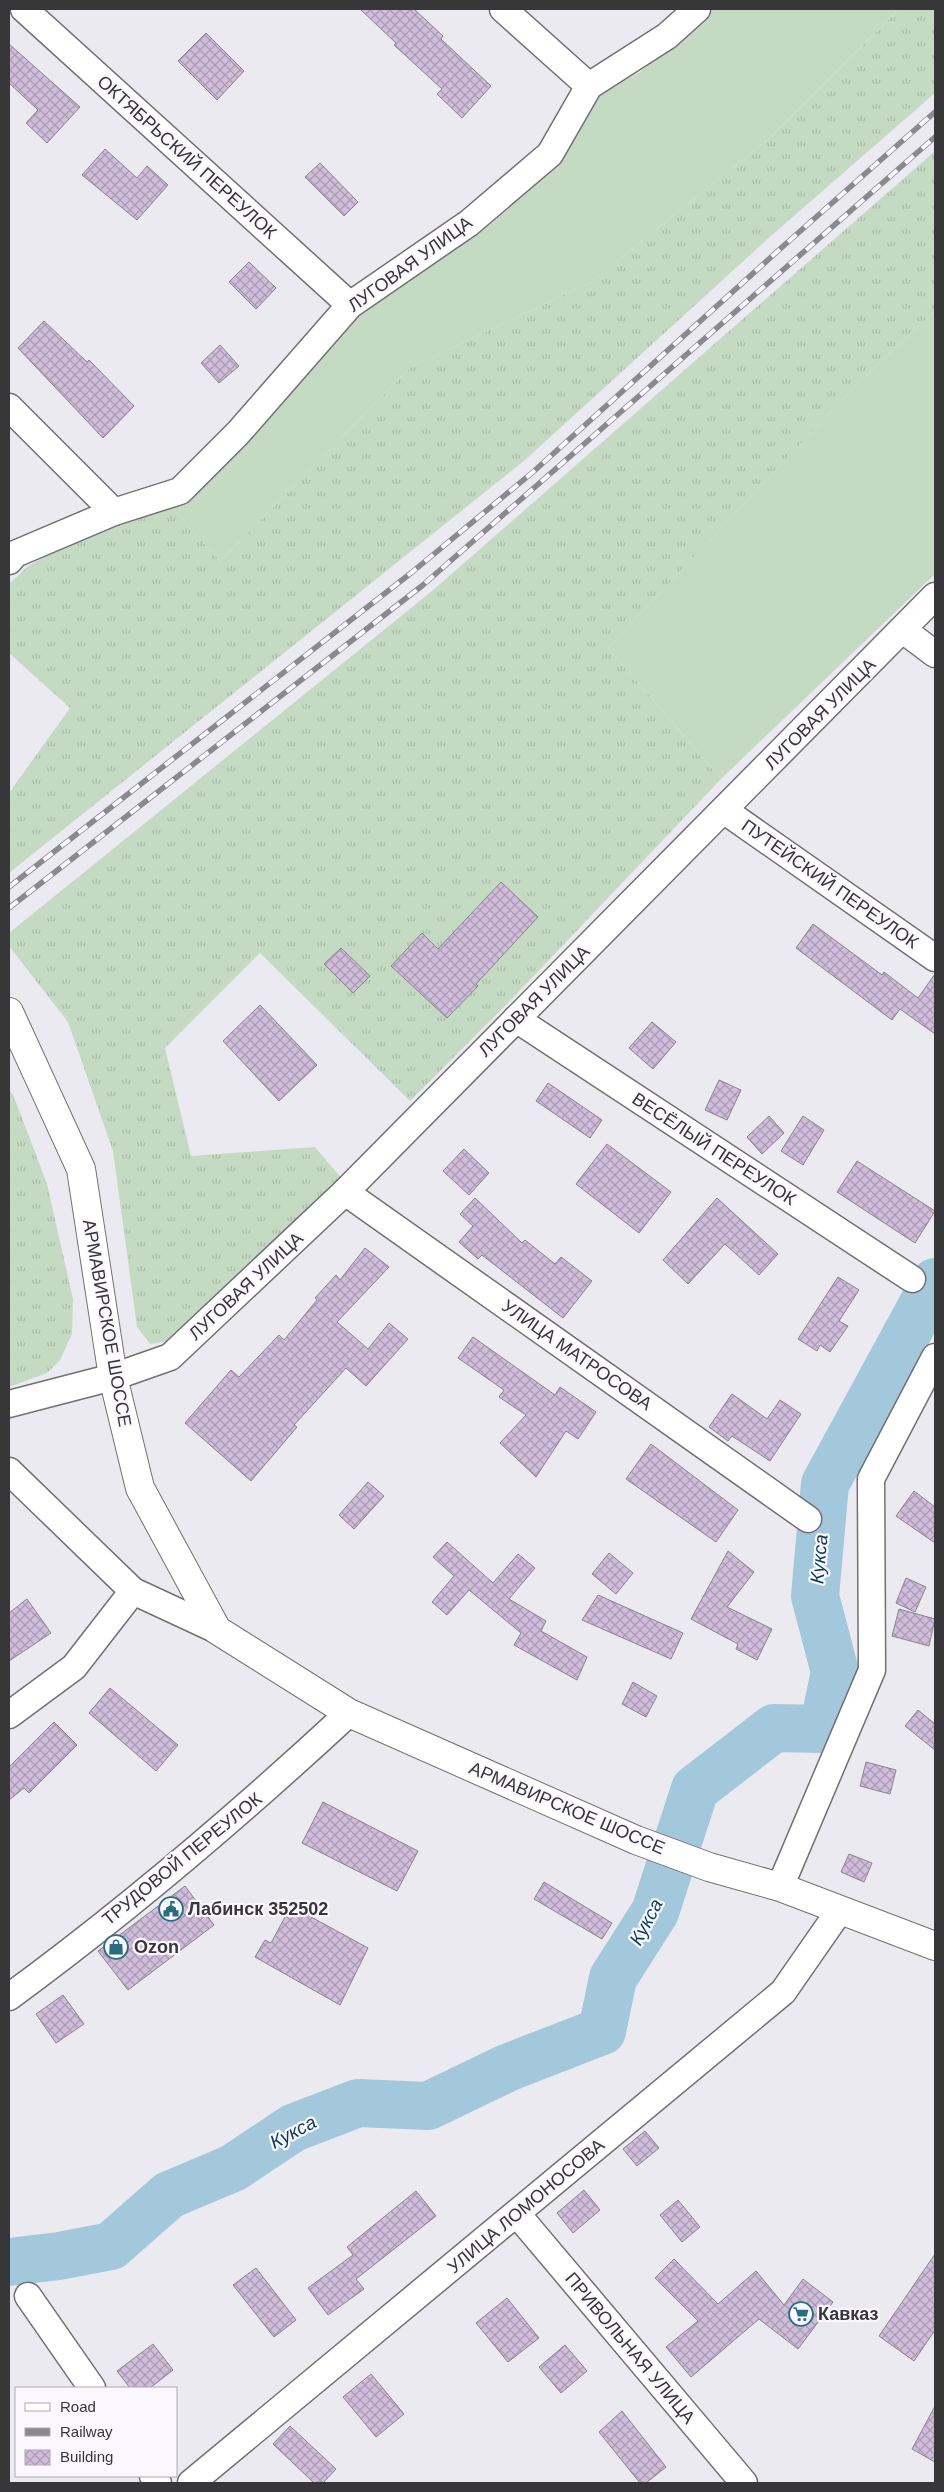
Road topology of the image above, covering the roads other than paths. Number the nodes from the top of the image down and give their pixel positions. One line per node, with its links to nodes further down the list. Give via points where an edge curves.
1 (24, 9): 5 (street, ОКТЯБРЬСКИЙ ПЕРЕУЛОК)
2 (503, 9): 4 (street)
3 (697, 9): 4 (street, ЛУГОВАЯ УЛИЦА, via 667,36)
4 (589, 86): 5 (street, ЛУГОВАЯ УЛИЦА, via 550,154 469,222)
5 (350, 306): 7 (street, ЛУГОВАЯ УЛИЦА, via 238,433 180,491)
6 (9, 407): 7 (street)
7 (114, 512): 8 (street, ЛУГОВАЯ УЛИЦА, via 15,554)
8 (9, 560)
9 (935, 596): 10 (street, ЛУГОВАЯ УЛИЦА)
10 (903, 630): 11 (street); 12 (street, ЛУГОВАЯ УЛИЦА)
11 (935, 654)
12 (725, 811): 13 (street, ПУТЕЙСКИЙ ПЕРЕУЛОК); 15 (street, ЛУГОВАЯ УЛИЦА)
13 (935, 958)
14 (9, 1012): 19 (main road, АРМАВИРСКОЕ ШОССЕ, via 81,1169)
15 (516, 1019): 16 (street, ЛУГОВАЯ УЛИЦА); 17 (street, ВЕСЁЛЫЙ ПЕРЕУЛОК)
16 (345, 1192): 19 (street, ЛУГОВАЯ УЛИЦА, via 170,1357); 22 (street, УЛИЦА МАТРОСОВА)
17 (912, 1279)
18 (935, 1357): 27 (street, via 871,1479 872,1670)
19 (113, 1377): 20 (street, ЛУГОВАЯ УЛИЦА); 24 (main road, АРМАВИРСКОЕ ШОССЕ, via 140,1488)
20 (9, 1404)
21 (9, 1471): 23 (street, АРМАВИРСКОЕ ШОССЕ)
22 (808, 1519)
23 (133, 1590): 24 (street, АРМАВИРСКОЕ ШОССЕ); 26 (street, via 74,1667)
24 (217, 1630): 25 (main road, АРМАВИРСКОЕ ШОССЕ)
25 (349, 1712): 27 (main road, АРМАВИРСКОЕ ШОССЕ, via 636,1840 709,1867); 30 (street, ТРУДОВОЙ ПЕРЕУЛОК, via 258,1797)
26 (9, 1715)
27 (780, 1887): 28 (main road, АРМАВИРСКОЕ ШОССЕ)
28 (840, 1910): 29 (main road, АРМАВИРСКОЕ ШОССЕ); 31 (street, УЛИЦА ЛОМОНОСОВА, via 783,1992)
29 (935, 1946)
30 (9, 1997)
31 (517, 2214): 34 (street, УЛИЦА ЛОМОНОСОВА); 35 (street, ПРИВОЛЬНАЯ УЛИЦА)
32 (28, 2296): 33 (street)
33 (91, 2387)
34 (191, 2483)
35 (744, 2483)

